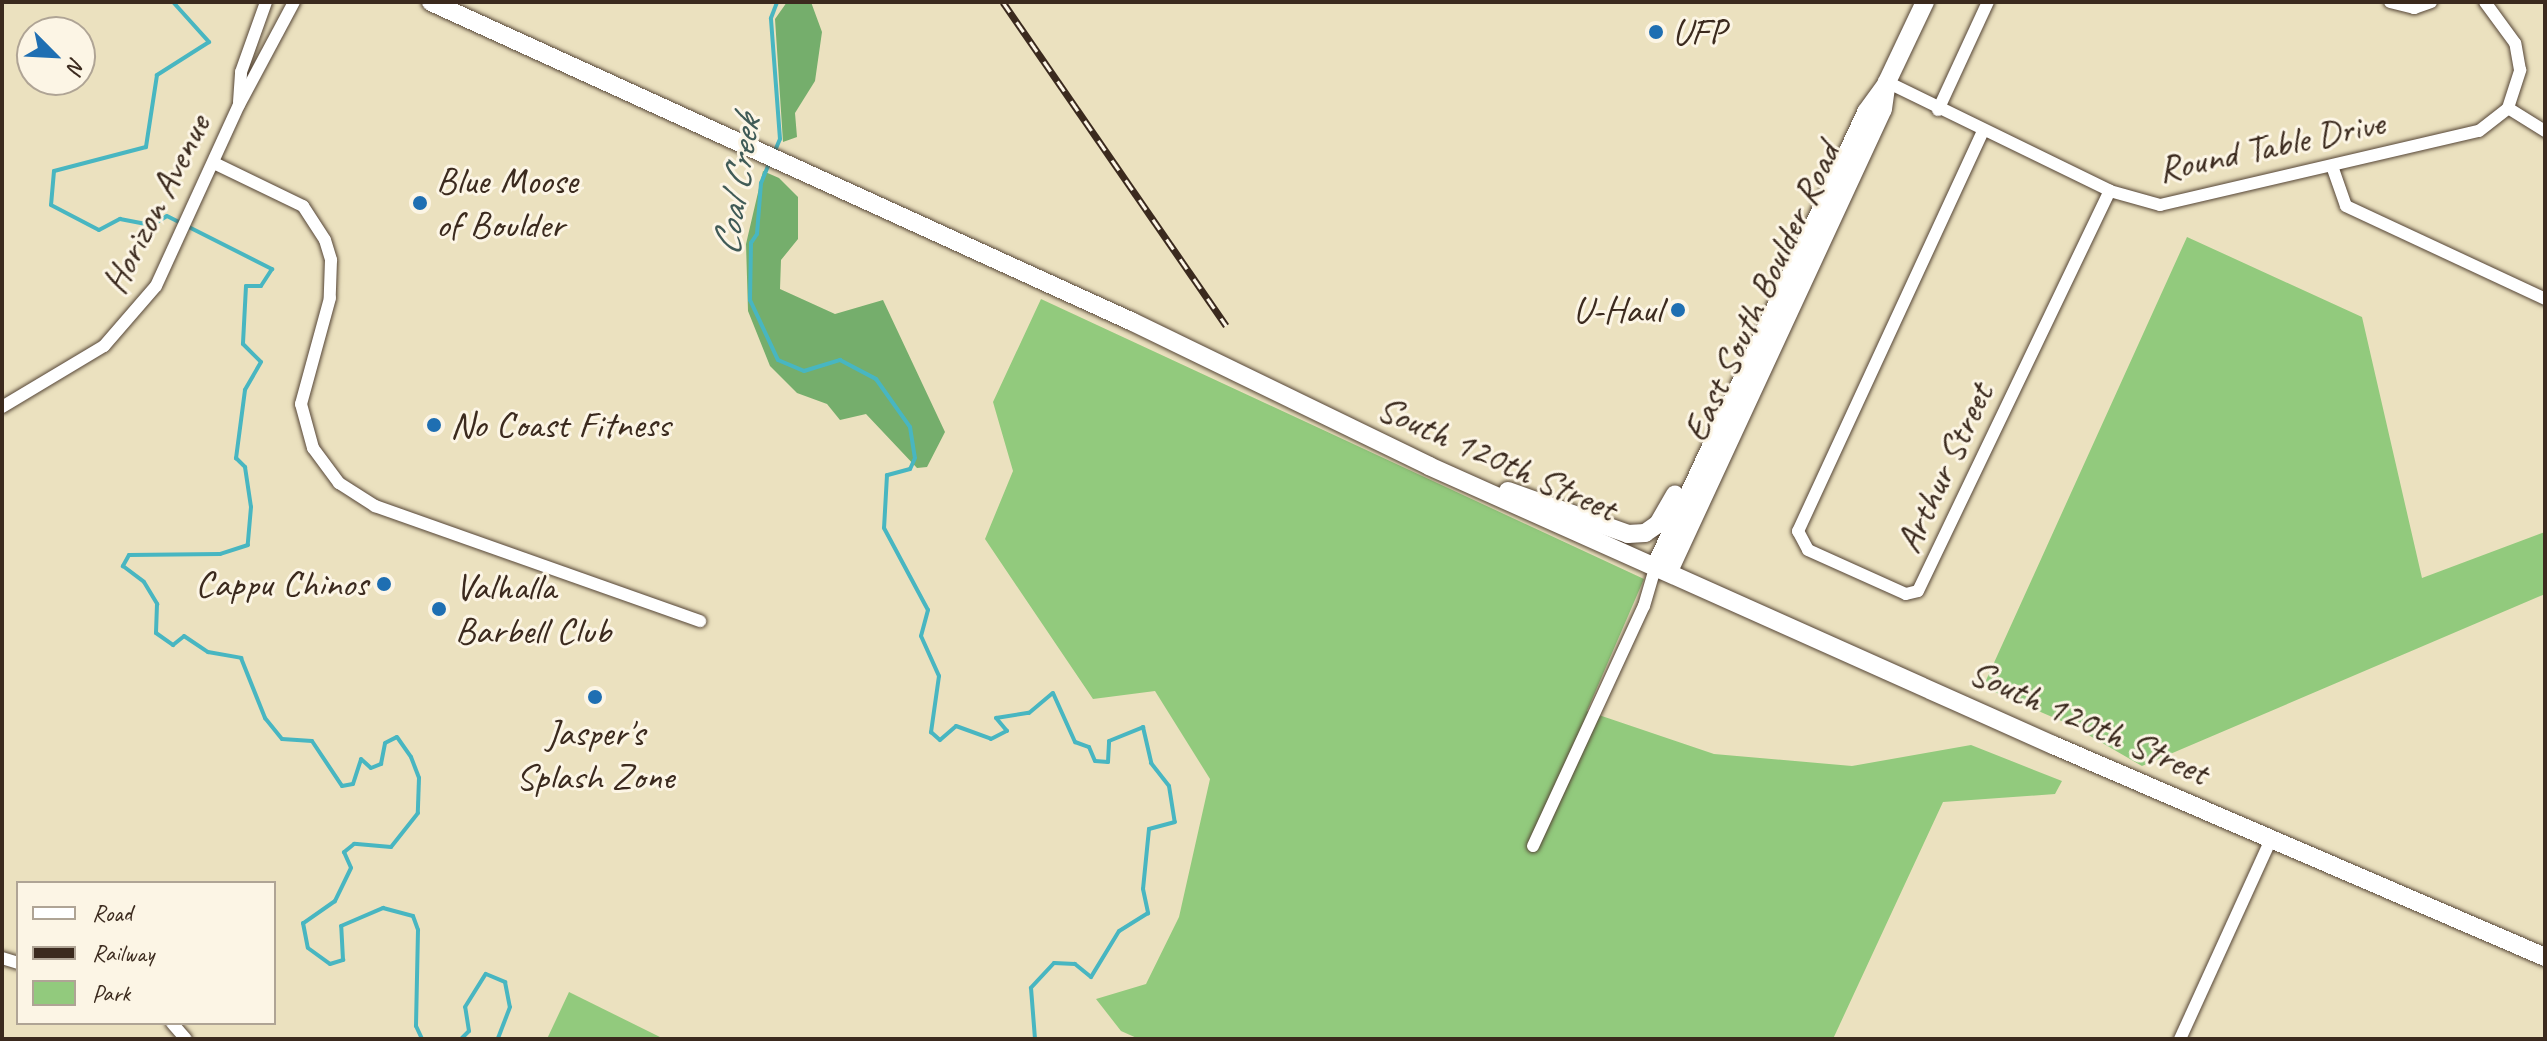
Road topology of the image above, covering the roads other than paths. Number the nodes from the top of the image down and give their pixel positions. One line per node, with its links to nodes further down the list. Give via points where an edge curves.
1 (266, 2): 10 (street, Horizon Avenue, via 241,72)
2 (294, 2): 10 (street, Horizon Avenue)
3 (431, 2): 21 (main road, South 120th Street, via 1133,322)
4 (1925, 2): 9 (main road, East South Boulder Road)
5 (1988, 2): 12 (street)
6 (2390, 2): 7 (street, via 2414,8)
7 (2431, 2)
8 (2488, 3): 11 (street, via 2515,43 2520,65)
9 (1887, 82): 12 (street, Round Table Drive); 19 (main road, via 1866,112); 22 (main road, East South Boulder Road, via 1883,109)
10 (239, 105): 15 (street, Horizon Avenue)
11 (2508, 108): 14 (street); 16 (street, Round Table Drive, via 2479,131)
12 (1938, 110): 13 (street, Round Table Drive)
13 (1983, 131): 17 (street, Round Table Drive); 17 (street, Arthur Street, via 1798,531 1808,550 1906,594 1918,591)
14 (2545, 131)
15 (214, 163): 20 (street, Horizon Avenue, via 171,257 133,317 104,346); 23 (street, via 296,201 314,217 325,240 331,260 330,298 301,404 313,448 339,483 375,506)
16 (2332, 166): 17 (street, Round Table Drive, via 2160,205); 18 (street, via 2346,206)
17 (2110, 191)
18 (2545, 299)
19 (1769, 322): 21 (main road, East South Boulder Road, via 1733,371 1668,511 1645,533 1612,532 1542,501); 22 (main road, East South Boulder Road)
20 (2, 407)
21 (1429, 466): 22 (main road, South 120th Street)
22 (1662, 568): 24 (main road, South 120th Street, via 2053,745); 25 (street, East South Boulder Road)
23 (700, 621)
24 (2272, 837): 26 (main road, South 120th Street); 27 (street)
25 (1533, 846)
26 (2545, 957)
27 (2180, 1039)

